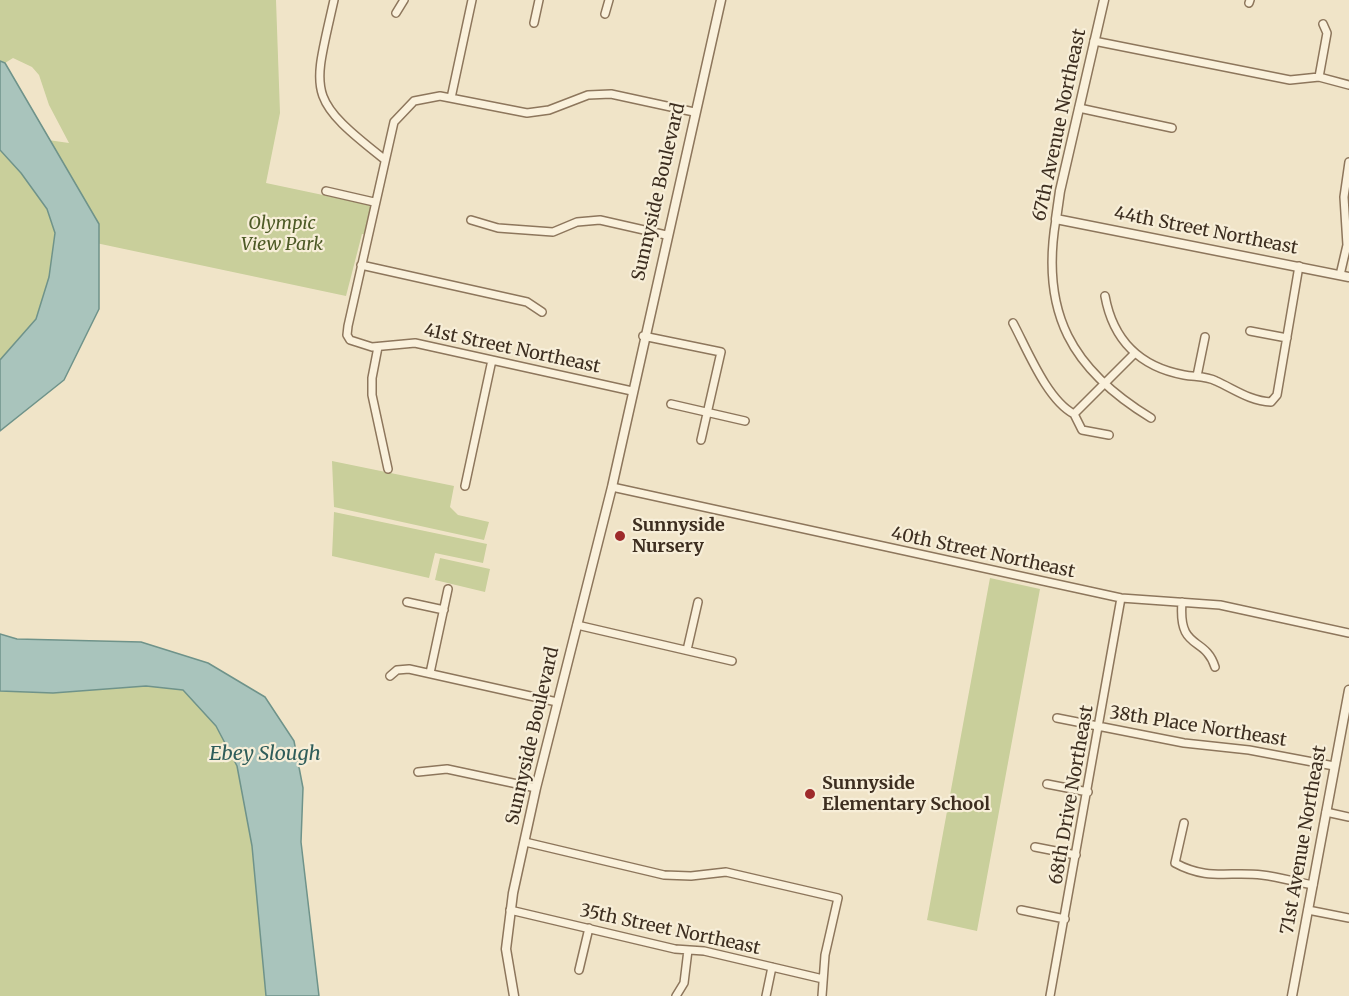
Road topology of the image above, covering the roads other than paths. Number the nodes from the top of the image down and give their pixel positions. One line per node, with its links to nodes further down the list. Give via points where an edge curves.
1 (334, 0): 19 (street, via 319,70 320,88 337,120)
2 (404, 0): 8 (street)
3 (472, 0): 15 (street)
4 (539, 0): 10 (street)
5 (609, 0): 9 (street)
6 (721, 0): 17 (street, Sunnyside Boulevard)
7 (1104, 0): 12 (street, 67th Avenue Northeast)
8 (396, 13)
9 (605, 14)
10 (534, 23)
11 (1323, 24): 13 (street, via 1327,33)
12 (1094, 41): 13 (street, via 1290,80); 16 (street, 67th Avenue Northeast)
13 (1319, 77): 14 (street)
14 (1349, 85)
15 (451, 98): 17 (street, via 527,113 549,110 588,95 611,94); 19 (street, via 429,96 414,101 394,122)
16 (1079, 108): 18 (street); 24 (street, 67th Avenue Northeast)
17 (694, 112): 26 (street, Sunnyside Boulevard)
18 (1172, 128)
19 (384, 159): 23 (street)
20 (1349, 162): 21 (street)
21 (1347, 176): 29 (street)
22 (326, 191): 23 (street)
23 (374, 202): 27 (street)
24 (1056, 219): 28 (street, 44th Street Northeast); 41 (street, 67th Avenue Northeast, via 1051,266 1054,298 1081,361)
25 (471, 220): 26 (street, via 498,228 553,232 577,222 600,220)
26 (666, 235): 34 (street, Sunnyside Boulevard)
27 (361, 265): 31 (street, via 527,302); 37 (street, 41st Street Northeast, via 347,335 350,340)
28 (1299, 266): 29 (street, 44th Street Northeast); 36 (street)
29 (1345, 276)
30 (1105, 296): 38 (street, via 1109,319)
31 (542, 312)
32 (1012, 323): 45 (street, via 1049,390)
33 (1250, 331): 36 (street)
34 (643, 336): 42 (street, Sunnyside Boulevard); 44 (street, via 721,352)
35 (1205, 337): 40 (street)
36 (1287, 338): 40 (street, via 1277,395 1271,402)
37 (378, 347): 39 (street, 41st Street Northeast, via 415,343); 50 (street, via 372,395)
38 (1135, 353): 40 (street, via 1159,368); 41 (street)
39 (492, 360): 42 (street, 41st Street Northeast); 51 (street)
40 (1197, 376)
41 (1105, 385): 45 (street); 46 (street, 67th Avenue Northeast)
42 (632, 391): 52 (street, Sunnyside Boulevard)
43 (671, 404): 44 (street)
44 (707, 412): 47 (street); 49 (street)
45 (1074, 414): 48 (street, via 1083,430)
46 (1151, 418)
47 (745, 421)
48 (1109, 435)
49 (701, 440)
50 (388, 469)
51 (465, 486)
52 (612, 487): 54 (street, 40th Street Northeast); 59 (street, Sunnyside Boulevard)
53 (448, 589): 58 (street)
54 (1121, 598): 57 (street, 40th Street Northeast); 69 (street, 68th Drive Northeast)
55 (407, 602): 58 (street)
56 (698, 602): 61 (street)
57 (1182, 602): 60 (street, 40th Street Northeast, via 1220,605); 63 (street, via 1183,629 1211,656)
58 (444, 610): 64 (street)
59 (577, 625): 61 (street); 67 (street, Sunnyside Boulevard)
60 (1349, 633)
61 (687, 650): 62 (street)
62 (732, 661)
63 (1215, 668)
64 (430, 673): 65 (street, via 409,669 397,670); 67 (street)
65 (390, 676)
66 (1349, 690): 70 (street, 71st Avenue Northeast)
67 (558, 702): 73 (street, Sunnyside Boulevard)
68 (1057, 718): 69 (street, 38th Place Northeast)
69 (1099, 726): 70 (street, 38th Place Northeast); 74 (street, 68th Drive Northeast)
70 (1334, 766): 75 (street, 71st Avenue Northeast)
71 (418, 772): 73 (street, via 447,769)
72 (1047, 784): 74 (street)
73 (536, 788): 78 (street, Sunnyside Boulevard)
74 (1088, 792): 80 (street, 68th Drive Northeast)
75 (1326, 812): 76 (street); 81 (street, 71st Avenue Northeast)
76 (1349, 817)
77 (1184, 823): 81 (street, via 1175,863 1189,871 1223,876 1261,874)
78 (525, 842): 82 (street, Sunnyside Boulevard); 91 (street, via 664,875 726,872 838,898)
79 (1035, 847): 80 (street)
80 (1076, 855): 86 (street, 68th Drive Northeast)
81 (1313, 885): 84 (street, 71st Avenue Northeast)
82 (510, 910): 87 (street, 35th Street Northeast); 92 (street, Sunnyside Boulevard, via 507,949)
83 (1021, 910): 86 (street)
84 (1308, 910): 85 (street); 97 (street, 71st Avenue Northeast)
85 (1349, 918)
86 (1065, 919): 96 (street, 68th Drive Northeast)
87 (588, 928): 88 (street, 35th Street Northeast); 90 (street)
88 (688, 950): 89 (street, 35th Street Northeast); 93 (street, via 684,983)
89 (772, 967): 91 (street, 35th Street Northeast); 94 (street)
90 (579, 970)
91 (823, 979): 95 (street)
92 (514, 996)
93 (676, 996)
94 (766, 996)
95 (822, 996)
96 (1050, 996)
97 (1292, 996)

